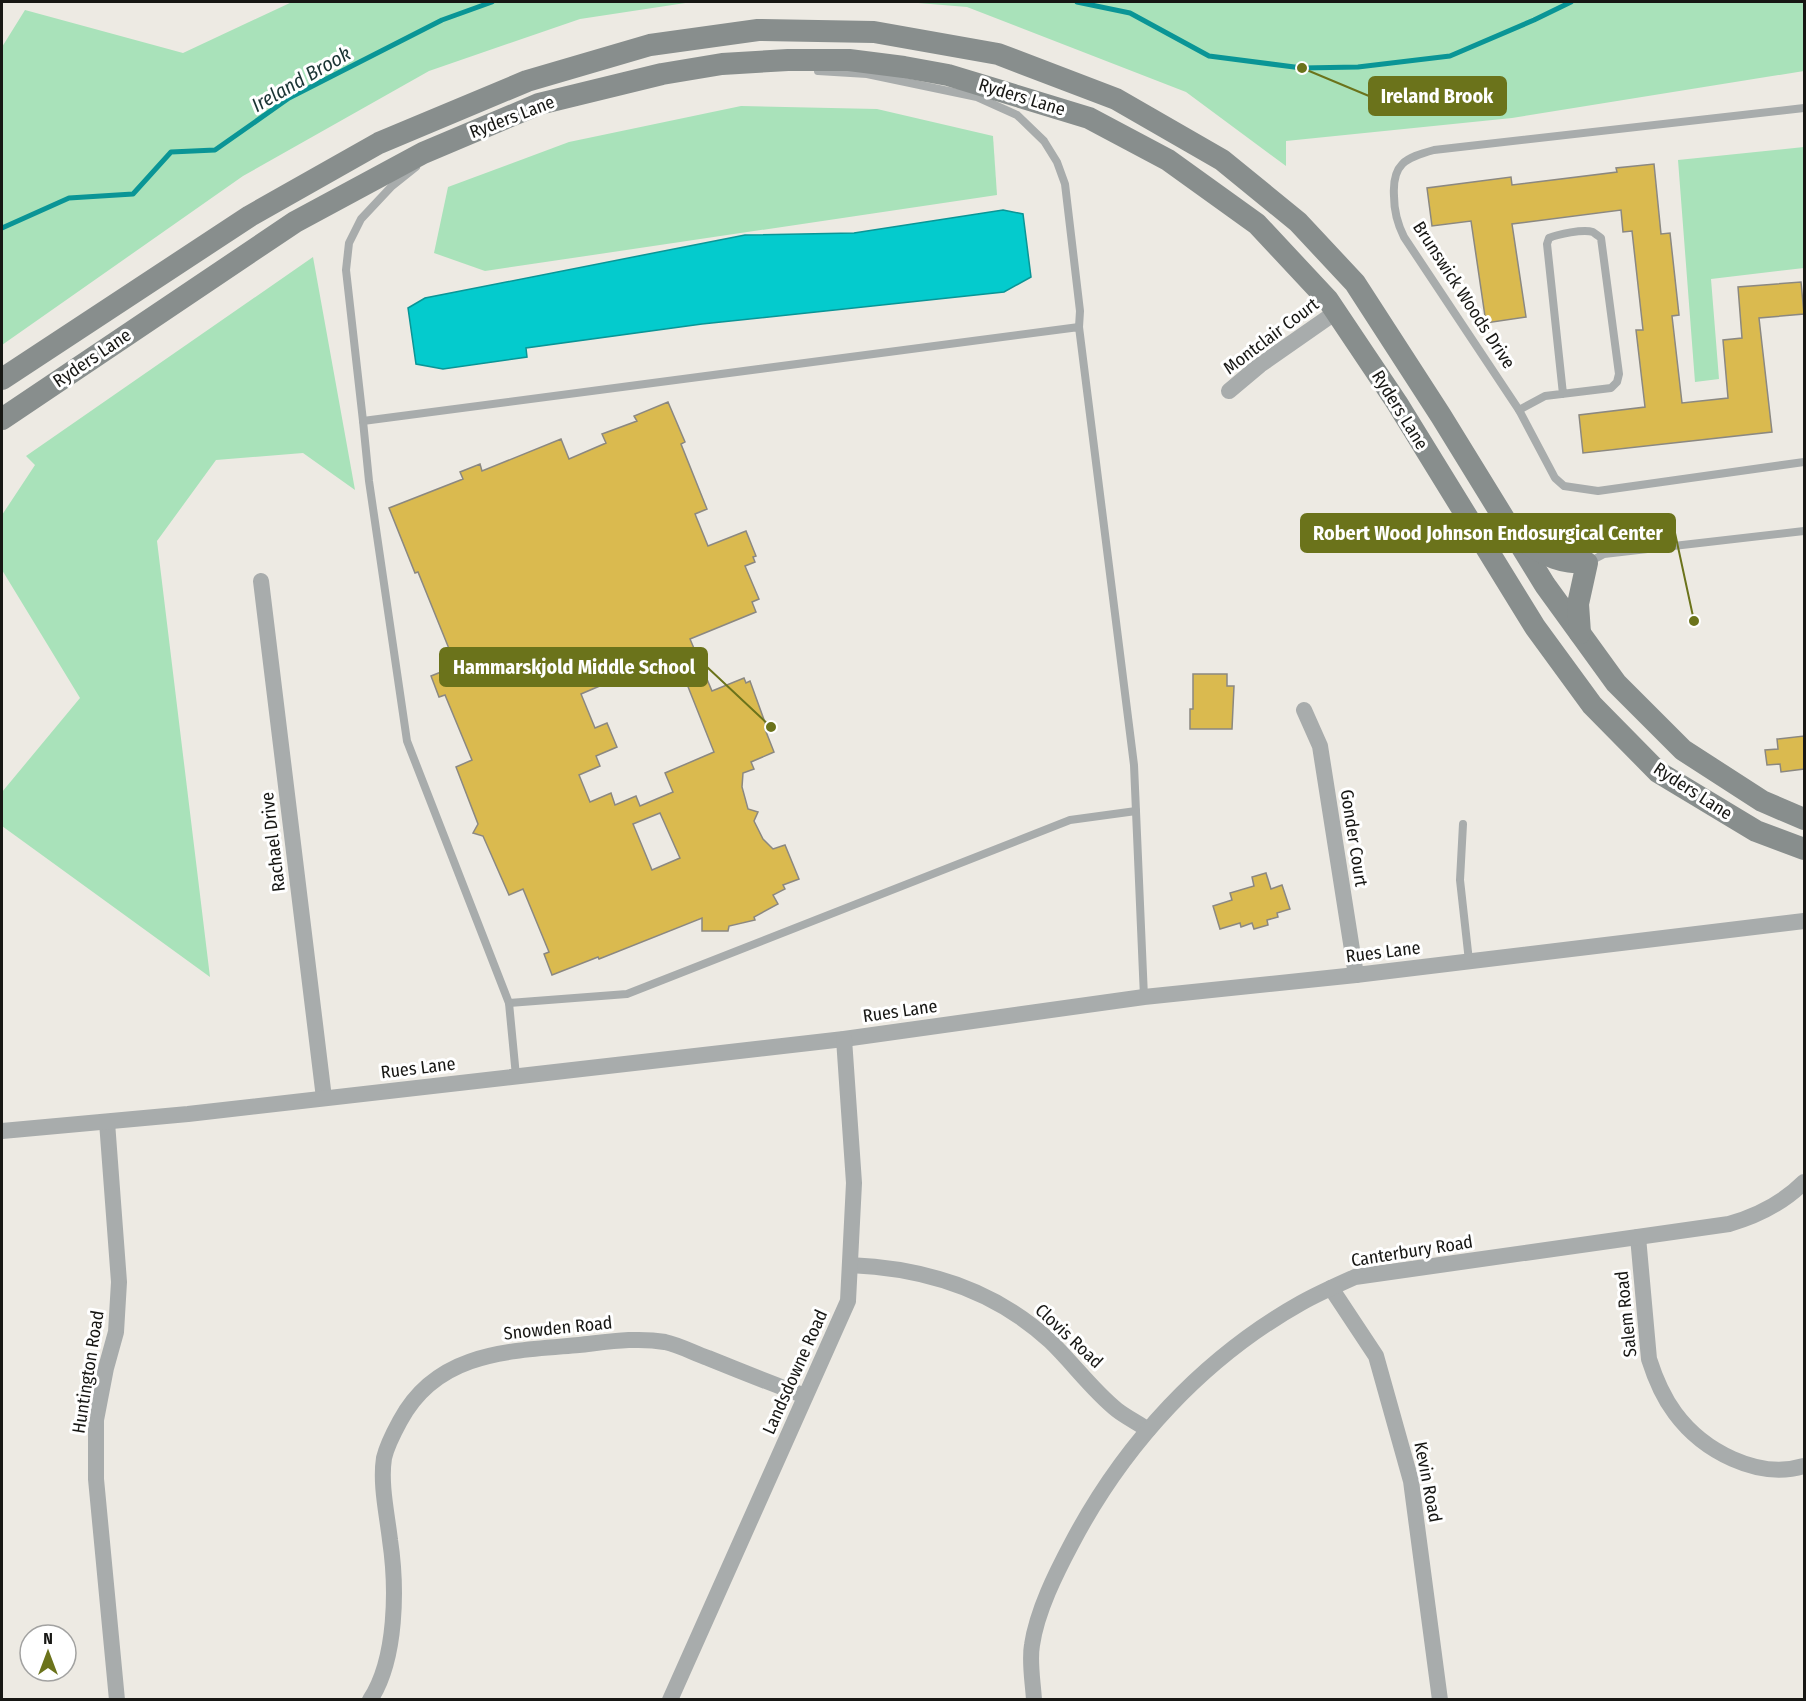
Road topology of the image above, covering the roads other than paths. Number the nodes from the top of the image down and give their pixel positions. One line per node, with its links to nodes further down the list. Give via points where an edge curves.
1 (722, 64): 2 (lane); 5 (main road, Ryders Lane, via 662,74 539,104); 6 (main road, Ryders Lane, via 849,60 904,67 948,75 1089,118 1168,160 1257,224)
2 (800, 69)
3 (811, 70): 7 (lane, via 867,74 977,97 1017,116 1044,141 1065,184)
4 (1804, 108): 11 (lane, Brunswick Woods Drive, via 1434,150 1404,163 1395,173 1393,185 1398,224)
5 (447, 143): 12 (main road, Ryders Lane, via 295,222); 13 (lane, via 391,187 360,219 350,243 346,270)
6 (1336, 312): 9 (street, Montclair Court, via 1260,365); 24 (main road, Ryders Lane, via 1535,627 1592,705 1658,772 1756,831)
7 (1079, 327): 13 (lane); 21 (lane, via 1134,765)
8 (2, 379): 16 (main road, Ryders Lane, via 250,216 379,143 527,81 650,45 758,30 874,32 998,54 1116,99 1222,160 1298,222 1355,283)
9 (1229, 392)
10 (1563, 394): 10 (lane, via 1611,388 1619,374 1601,238 1593,232 1549,238); 11 (lane, via 1545,396)
11 (1518, 410): 14 (lane, Brunswick Woods Drive, via 1555,478 1574,489 1617,489)
12 (2, 419)
13 (363, 421): 29 (lane, via 407,741)
14 (1804, 462)
15 (1804, 531): 17 (lane, via 1604,554)
16 (1516, 537): 17 (main road, via 1566,562); 19 (main road, Ryders Lane)
17 (1587, 562): 19 (main road, via 1578,604)
18 (261, 581): 32 (street, Rachael Drive)
19 (1580, 633): 22 (main road, Ryders Lane, via 1616,683 1683,750 1762,801)
20 (1304, 710): 27 (street, Gonder Court, via 1320,746)
21 (1136, 811): 28 (lane); 29 (lane, via 1070,820 627,994)
22 (1804, 819)
23 (1463, 824): 26 (lane, via 1460,880)
24 (1804, 849)
25 (1804, 921): 26 (street, Rues Lane)
26 (1469, 961): 27 (street, Rues Lane)
27 (1356, 975): 28 (street, Rues Lane)
28 (1144, 997): 30 (street, Rues Lane)
29 (509, 1003): 31 (lane)
30 (844, 1039): 31 (street, Rues Lane); 37 (street, Landsdowne Road, via 854,1183)
31 (516, 1076): 32 (street, Rues Lane)
32 (324, 1098): 33 (street, Rues Lane)
33 (106, 1122): 34 (street, Rues Lane); 42 (street, Huntington Road, via 119,1282 116,1332 96,1420 96,1479)
34 (2, 1131)
35 (1804, 1182): 36 (street, Canterbury Road, via 1775,1205 1745,1220)
36 (1638, 1237): 38 (street, Canterbury Road, via 1355,1277); 41 (street, Salem Road, via 1649,1359 1674,1413 1695,1435 1733,1459 1776,1469)
37 (850, 1265): 39 (street, Landsdowne Road, via 848,1301); 40 (street, Clovis Road, via 921,1273 998,1303 1048,1339 1116,1409)
38 (1331, 1288): 40 (street, Canterbury Road, via 1250,1336 1203,1373); 46 (street, Kevin Road, via 1376,1356 1412,1481)
39 (805, 1396): 43 (street, Snowden Road, via 666,1342 632,1340 512,1350 458,1365 437,1377 409,1404 384,1458 394,1599 389,1650); 44 (street, Landsdowne Road)
40 (1148, 1430): 45 (street, Canterbury Road, via 1088,1512 1060,1565 1032,1646)
41 (1804, 1466)
42 (117, 1700)
43 (370, 1700)
44 (670, 1700)
45 (1034, 1700)
46 (1440, 1700)

